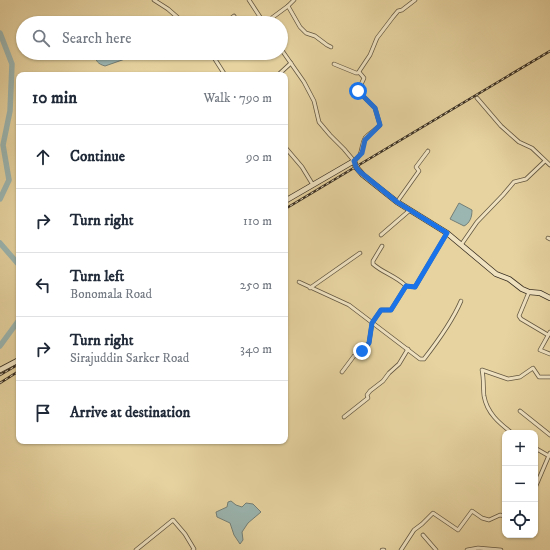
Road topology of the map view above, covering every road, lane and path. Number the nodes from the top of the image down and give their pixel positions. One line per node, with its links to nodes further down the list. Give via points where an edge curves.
1 (154, 0): 6 (street)
2 (249, 0): 7 (street)
3 (294, 0): 5 (street)
4 (415, 0): 16 (street, via 393,17 377,38)
5 (288, 6): 8 (street); 9 (street, via 306,33)
6 (176, 16)
7 (260, 16)
8 (274, 16)
9 (331, 46)
10 (216, 60): 14 (street)
11 (288, 60): 12 (street)
12 (291, 64): 15 (street); 20 (street, via 314,101 319,122)
13 (334, 64): 16 (street)
14 (224, 72)
15 (282, 72)
16 (359, 72): 20 (street, via 364,80 358,91 375,108 380,125 365,140 362,153)
17 (477, 98): 21 (street, via 519,142 532,148)
18 (288, 151): 23 (street)
19 (428, 151): 25 (street, via 416,168 419,171)
20 (354, 161): 23 (street); 25 (street, via 359,171)
21 (545, 161): 22 (street); 29 (street, via 526,179 514,182 477,222)
22 (550, 165)
23 (313, 185): 24 (street)
24 (288, 199)
25 (397, 202): 26 (street)
26 (410, 210): 27 (street); 28 (street)
27 (447, 233): 29 (street); 33 (street, via 415,287)
28 (382, 235)
29 (460, 245): 35 (street, via 496,274)
30 (382, 246): 33 (street, via 372,264)
31 (360, 253): 34 (street)
32 (299, 282): 34 (street)
33 (406, 286): 38 (street, via 391,310 381,310)
34 (310, 288): 38 (street, via 349,306)
35 (529, 292): 36 (street); 39 (street, via 519,316)
36 (550, 298)
37 (461, 301): 40 (street, via 447,328 424,359)
38 (372, 323): 40 (street); 44 (street, via 369,343 359,355 354,356)
39 (549, 333): 41 (street, via 540,350)
40 (408, 350): 47 (street, via 383,381 370,390 368,398)
41 (550, 354)
42 (16, 362): 43 (street)
43 (0, 370)
44 (342, 372)
45 (550, 377): 48 (street, via 539,376 533,368 520,377 508,379 482,370 484,396 489,411)
46 (520, 411): 49 (street)
47 (344, 417)
48 (508, 430)
49 (550, 435)
50 (538, 450): 51 (street)
51 (549, 455): 52 (street)
52 (538, 481)
53 (502, 515): 58 (street, via 489,520 472,511 458,530 433,513 414,530)
54 (423, 535): 59 (street)
55 (486, 549): 60 (street); 61 (street)
56 (136, 550): 57 (street, via 173,520 185,534 194,549)
57 (192, 550)
58 (401, 550)
59 (436, 550)
60 (467, 550)
61 (501, 550)

